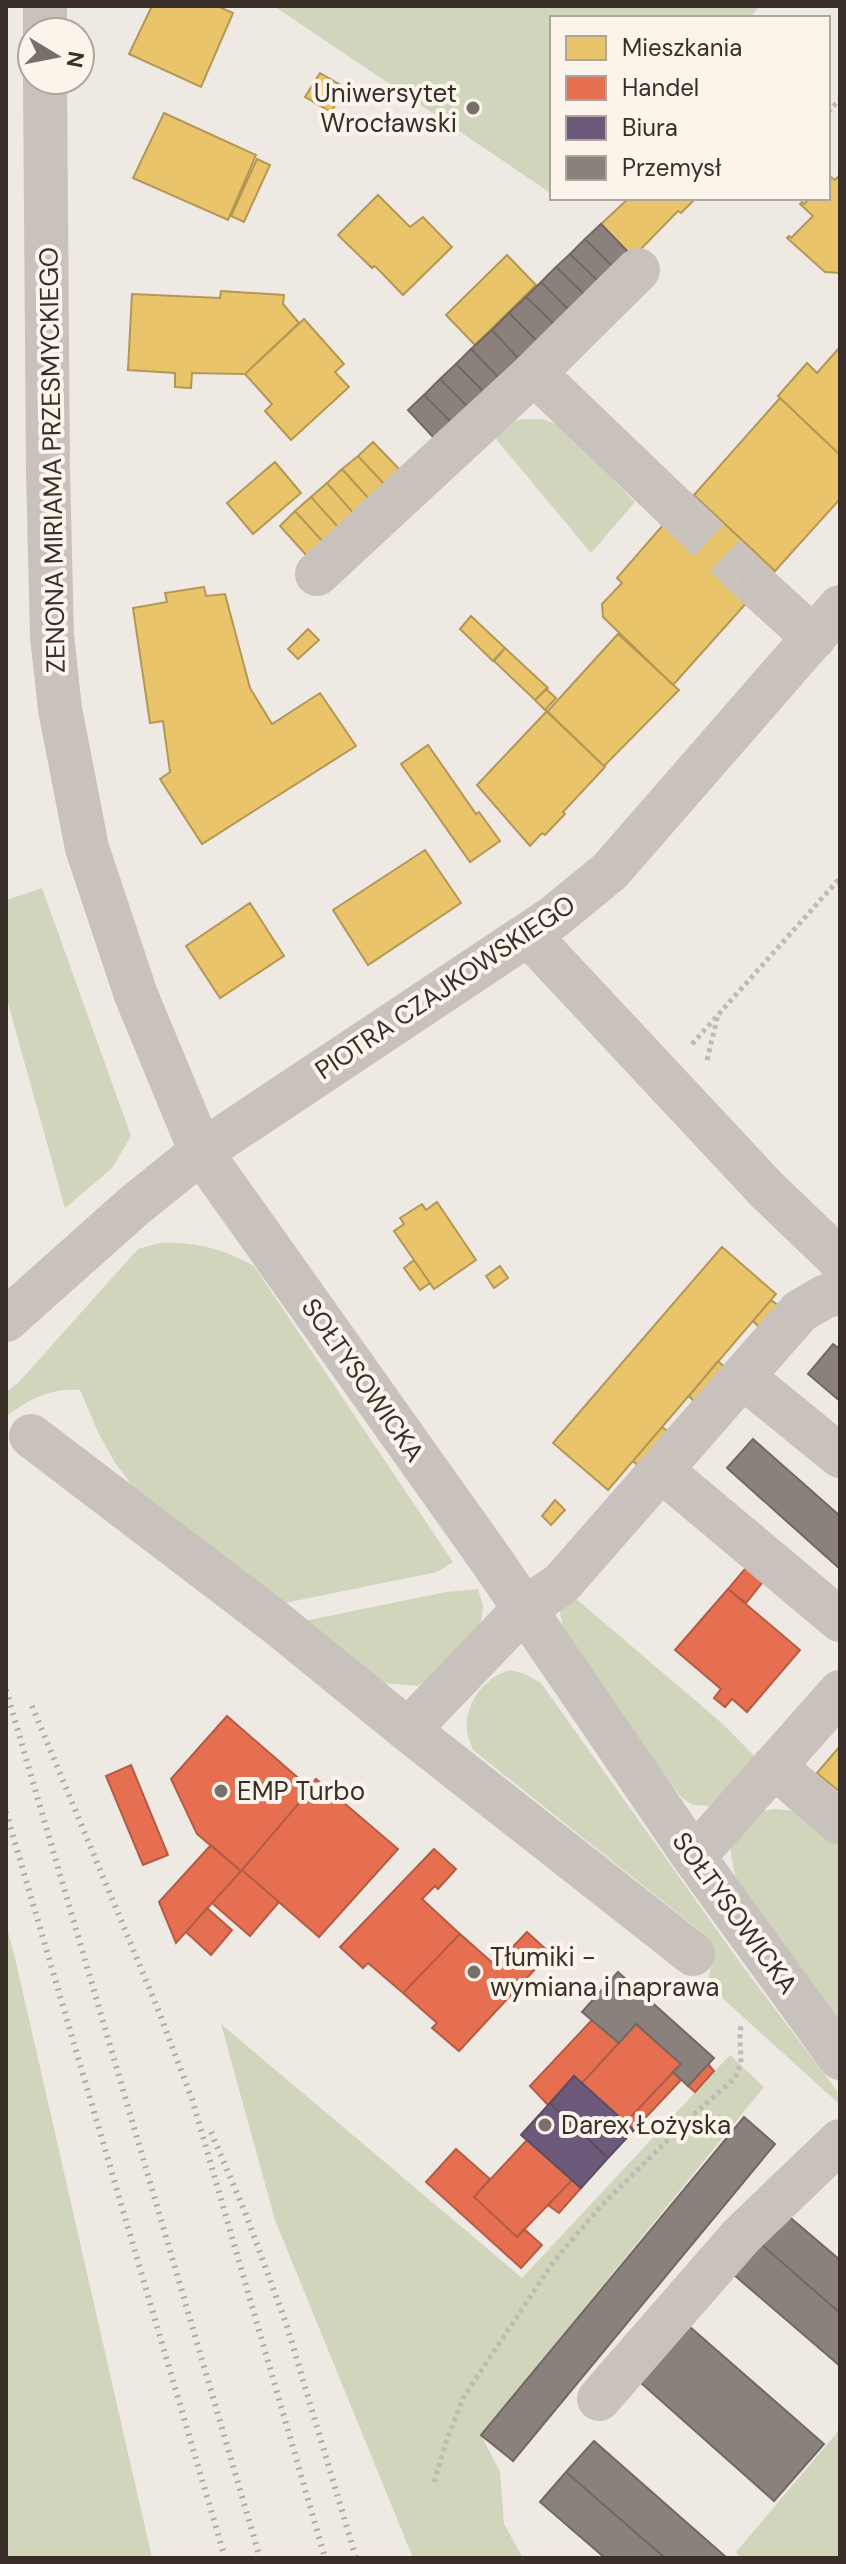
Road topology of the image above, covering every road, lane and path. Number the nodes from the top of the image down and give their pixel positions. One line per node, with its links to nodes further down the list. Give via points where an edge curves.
1 (45, 96): 11 (street, ZENONA MIRIAMA PRZESMYCKIEGO, via 51,621 60,709 87,848 136,995)
2 (638, 270): 3 (street)
3 (534, 373): 4 (street); 5 (street)
4 (677, 510)
5 (317, 574)
6 (760, 589): 7 (street)
7 (827, 622): 9 (street, PIOTRA CZAJKOWSKIEGO, via 610,871)
8 (840, 878): 10 (path)
9 (530, 933): 10 (street); 11 (street, PIOTRA CZAJKOWSKIEGO)
10 (661, 1077): 12 (street)
11 (201, 1152): 14 (street, PIOTRA CZAJKOWSKIEGO); 19 (street, SOŁTYSOWICKA)
12 (840, 1260)
13 (840, 1293): 15 (street, via 800,1311)
14 (6, 1320)
15 (743, 1377): 17 (street); 18 (street)
16 (31, 1436): 22 (street)
17 (840, 1456)
18 (661, 1470): 19 (street, via 561,1584); 20 (street)
19 (524, 1609): 22 (street); 25 (street, SOŁTYSOWICKA)
20 (840, 1620)
21 (840, 1692): 23 (street)
22 (408, 1730): 26 (street)
23 (774, 1766): 24 (street); 25 (street)
24 (840, 1823)
25 (694, 1857): 28 (street, SOŁTYSOWICKA)
26 (693, 1954)
27 (741, 2025): 31 (path, via 741,2063 735,2078 601,2206 554,2261 463,2398)
28 (840, 2058)
29 (840, 2141): 30 (street, via 741,2236)
30 (599, 2399)
31 (434, 2482)

